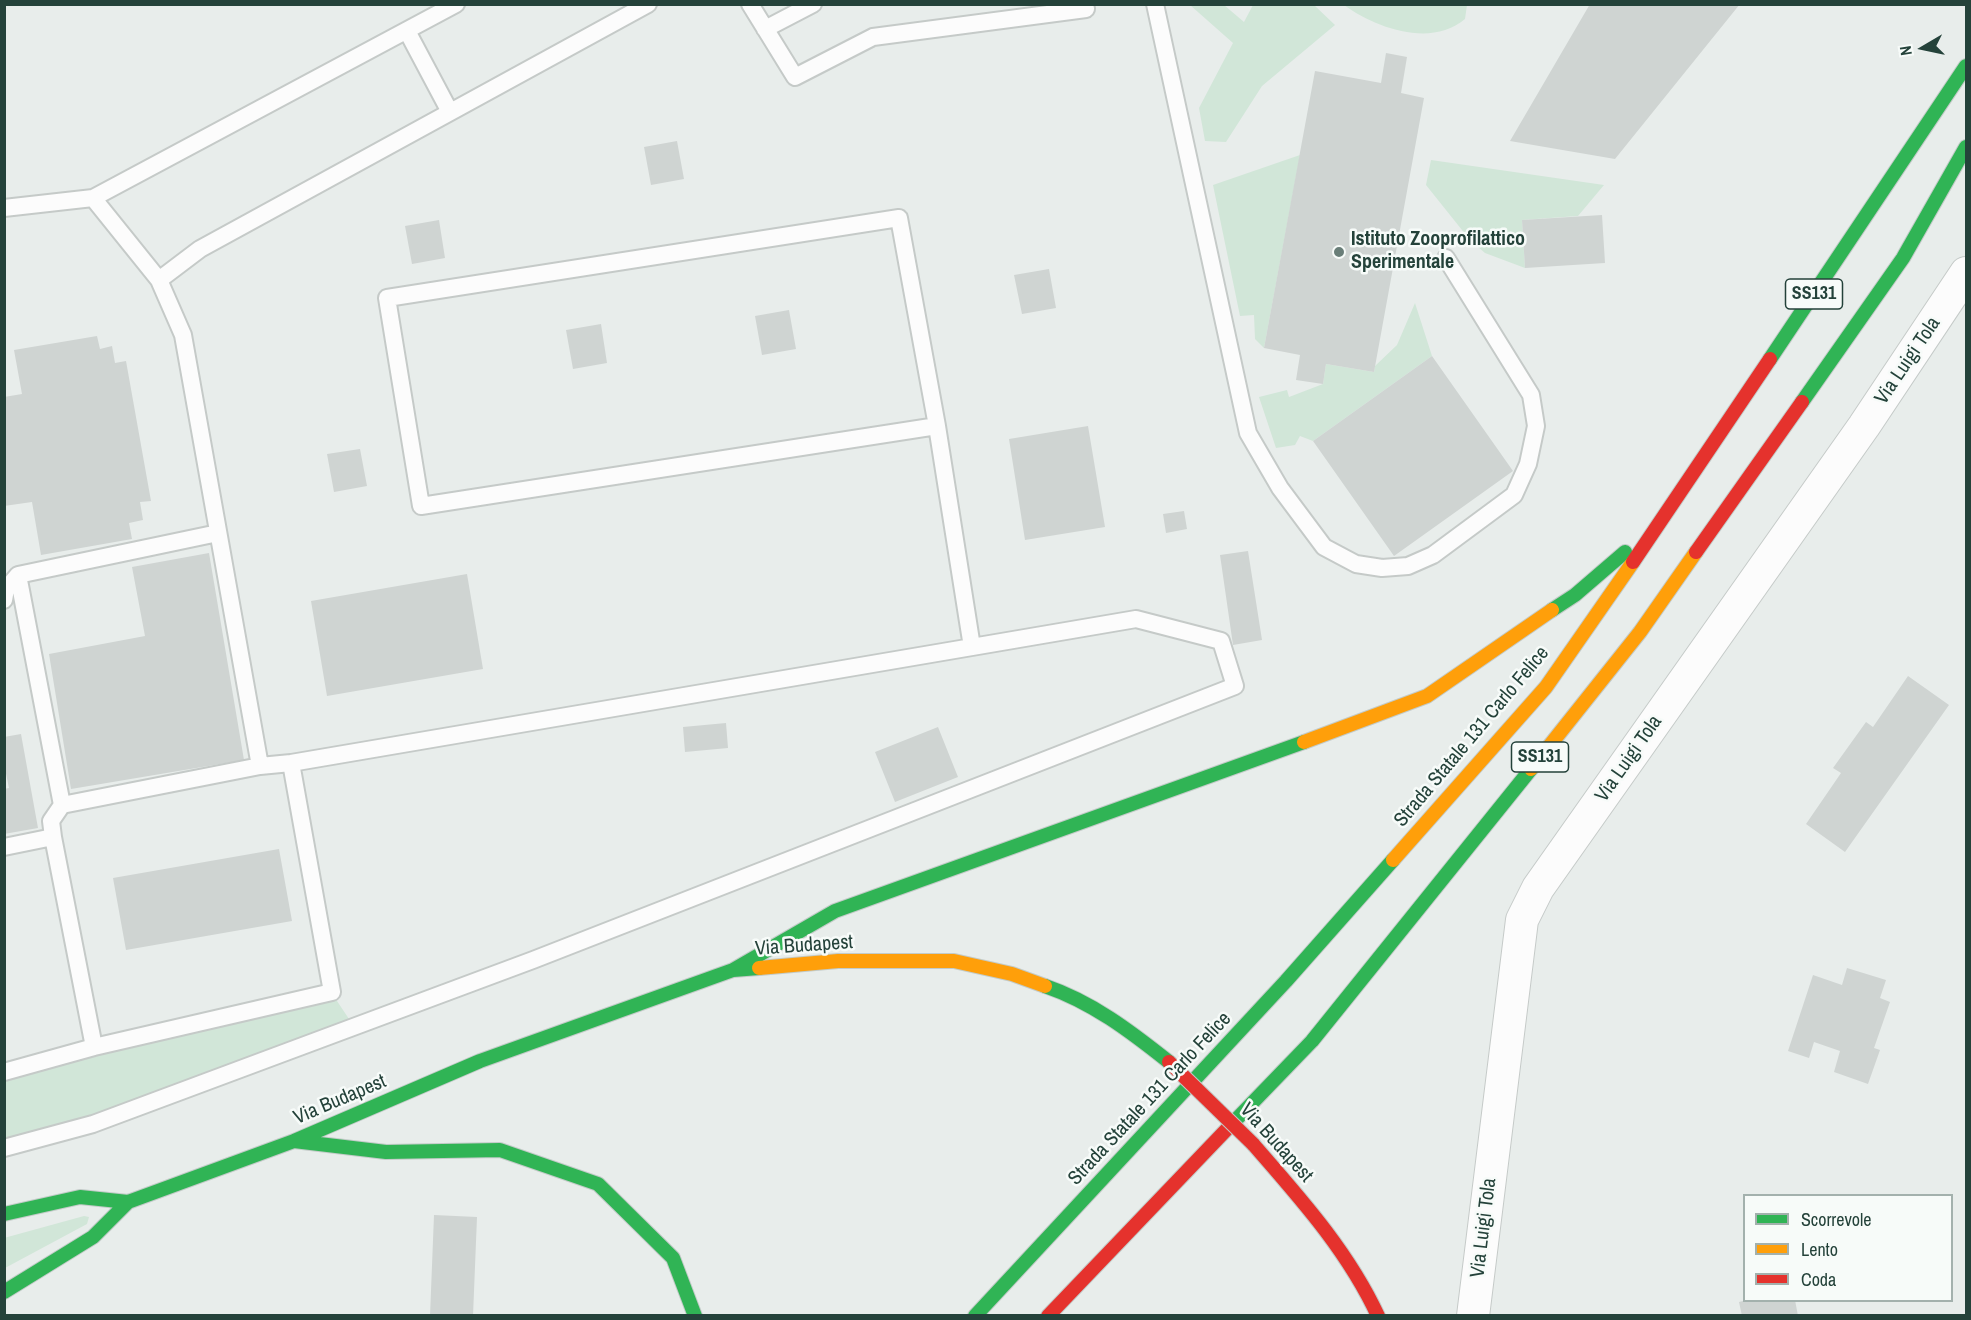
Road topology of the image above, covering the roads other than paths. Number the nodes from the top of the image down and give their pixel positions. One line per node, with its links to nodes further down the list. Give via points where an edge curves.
1 (456, 4): 8 (lane)
2 (648, 4): 10 (lane)
3 (750, 4): 7 (lane)
4 (813, 4): 7 (lane)
5 (1155, 4): 14 (lane, via 1248,433 1280,488 1324,547 1356,564 1408,566 1433,555 1514,495 1528,464 1536,426 1531,395)
6 (1086, 7): 7 (lane, via 873,37 795,77)
7 (765, 29)
8 (407, 31): 10 (lane); 12 (lane)
9 (1966, 66): 18 (main road, Strada Statale 131 Carlo Felice / SS131)
10 (450, 112): 16 (lane, via 200,249)
11 (1966, 147): 35 (main road, SS131, via 1903,258 1640,632 1312,1041)
12 (93, 198): 13 (lane); 16 (lane)
13 (4, 208)
14 (1446, 258)
15 (1966, 273): 42 (street, Via Luigi Tola, via 1864,426 1528,907 1522,920)
16 (159, 280): 19 (lane, via 183,335)
17 (937, 426): 17 (lane, via 422,506 387,298 899,218); 22 (lane)
18 (1661, 522): 28 (main road, via 1575,595 1427,696 1208,779 835,911); 38 (main road, Strada Statale 131 Carlo Felice / SS131, via 1546,687 1286,981)
19 (218, 533): 20 (lane); 24 (lane)
20 (18, 575): 21 (lane, via 6,589); 25 (lane)
21 (4, 600)
22 (972, 647): 23 (lane); 32 (lane, via 1136,619 1221,641 1235,686 533,960 93,1124)
23 (291, 763): 24 (lane); 29 (lane, via 332,992)
24 (260, 766): 25 (lane)
25 (62, 805): 26 (lane, via 51,821)
26 (53, 837): 27 (lane); 29 (lane)
27 (4, 847)
28 (733, 970): 31 (main road, Via Budapest, via 480,1061); 41 (main road, Via Budapest, bridge, via 838,961 954,961 1012,974 1074,996 1123,1026 1169,1062 1253,1144 1311,1212 1371,1296)
29 (93, 1047): 30 (lane)
30 (4, 1072)
31 (294, 1141): 33 (main road, Via Budapest); 37 (main road, via 386,1152 500,1150 598,1184 673,1258)
32 (4, 1148)
33 (128, 1202): 34 (main road, Via Budapest, via 80,1197); 36 (main road, Via Budapest, via 93,1237)
34 (4, 1214)
35 (1102, 1259): 39 (main road, SS131); 40 (main road)
36 (4, 1292)
37 (695, 1316)
38 (975, 1316)
39 (1048, 1316)
40 (1061, 1316)
41 (1378, 1316)
42 (1473, 1316)

